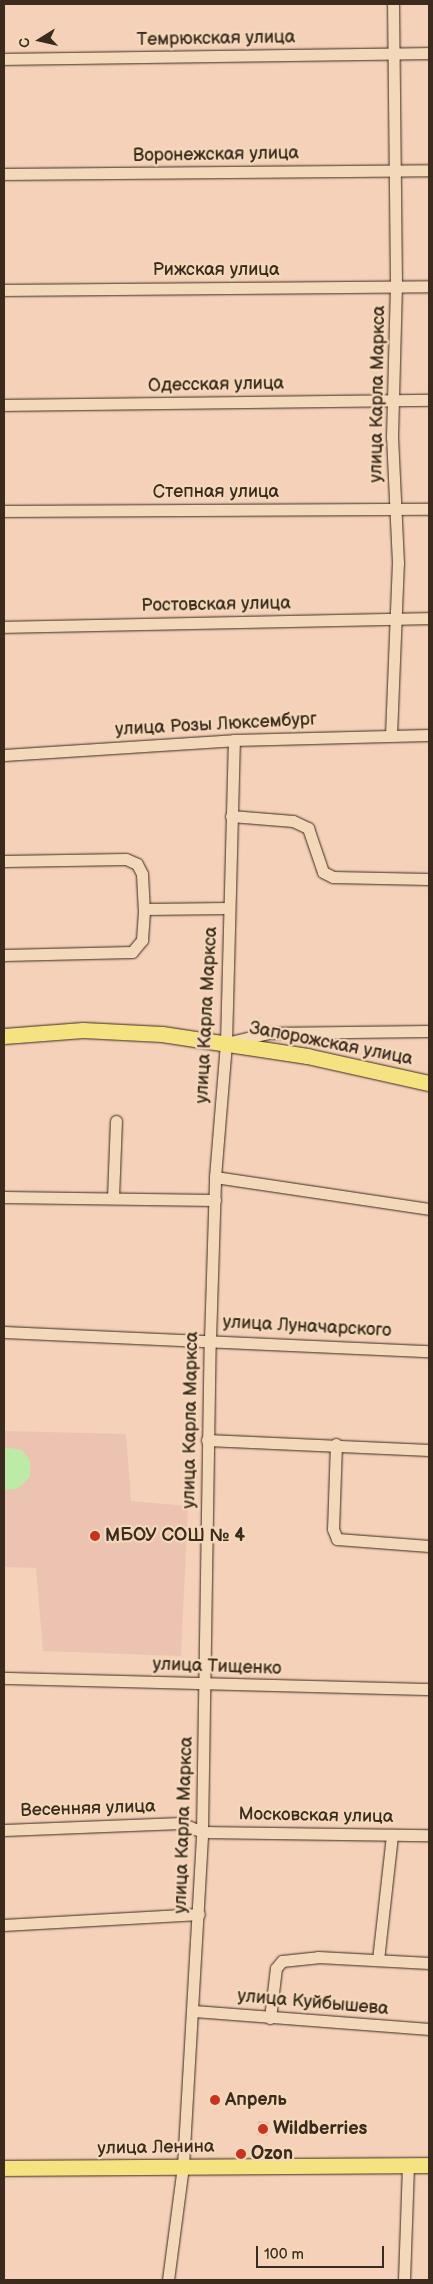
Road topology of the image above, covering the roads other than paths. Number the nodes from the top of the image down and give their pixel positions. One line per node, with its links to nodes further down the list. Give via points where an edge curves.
1 (393, 4): 3 (street, улица Карла Маркса)
2 (429, 53): 3 (street, Темрюкская улица)
3 (393, 54): 4 (street, Темрюкская улица); 6 (street, улица Карла Маркса)
4 (4, 59)
5 (429, 170): 6 (street, Воронежская улица)
6 (395, 171): 7 (street, Воронежская улица); 8 (street, улица Карла Маркса)
7 (4, 174)
8 (396, 286): 9 (street, Рижская улица); 10 (street, Рижская улица); 11 (street, улица Карла Маркса)
9 (429, 286)
10 (4, 290)
11 (394, 400): 12 (street, Одесская улица); 13 (street, Одесская улица); 14 (street, улица Карла Маркса)
12 (429, 400)
13 (4, 405)
14 (394, 509): 15 (street, Степная улица); 16 (street, Степная улица); 17 (street, улица Карла Маркса)
15 (429, 509)
16 (4, 511)
17 (396, 618): 18 (street, Ростовская улица); 19 (street, Ростовская улица); 20 (street, улица Карла Маркса)
18 (429, 618)
19 (4, 627)
20 (391, 735): 21 (street, улица Розы Люксембург); 22 (street, улица Розы Люксембург)
21 (429, 735)
22 (234, 740): 23 (street, улица Розы Люксембург); 24 (street, улица Карла Маркса)
23 (4, 755)
24 (231, 816): 26 (street, via 293,821 308,828 323,872 332,877); 27 (street, улица Карла Маркса)
25 (4, 861): 28 (street, via 126,859 137,864 142,874)
26 (429, 879)
27 (229, 908): 28 (street); 32 (street, улица Карла Маркса)
28 (144, 909): 29 (street, via 142,940 132,952)
29 (4, 954)
30 (429, 1031): 32 (street, via 268,1033)
31 (4, 1036): 32 (main road, Запорожская улица, via 83,1030)
32 (226, 1043): 33 (main road, Запорожская улица); 35 (street, улица Карла Маркса)
33 (429, 1083)
34 (116, 1121): 37 (street)
35 (215, 1177): 38 (street, улица Карла Маркса); 39 (street)
36 (4, 1197): 37 (street)
37 (113, 1198): 38 (street)
38 (215, 1200): 41 (street, улица Карла Маркса)
39 (429, 1209)
40 (4, 1332): 41 (street, улица Луначарского)
41 (210, 1340): 42 (street, улица Луначарского); 43 (street, улица Карла Маркса)
42 (429, 1351)
43 (207, 1440): 44 (street); 48 (street, улица Карла Маркса)
44 (336, 1444): 45 (street); 46 (street, via 333,1529 337,1539)
45 (429, 1450)
46 (429, 1546)
47 (4, 1678): 48 (street, улица Тищенко)
48 (206, 1686): 49 (street, улица Тищенко); 51 (street, улица Карла Маркса)
49 (429, 1689)
50 (4, 1830): 51 (street, Весенняя улица, via 181,1823)
51 (202, 1832): 52 (street, Московская улица); 54 (street, улица Карла Маркса)
52 (392, 1835): 53 (street, Московская улица); 56 (street)
53 (429, 1835)
54 (198, 1914): 55 (street); 58 (street, улица Карла Маркса)
55 (4, 1925)
56 (378, 1960): 57 (street); 59 (street, via 318,1957 282,1961 276,1968)
57 (429, 1963)
58 (194, 2011): 59 (street, улица Куйбышева); 63 (street, улица Карла Маркса)
59 (270, 2018): 60 (street, улица Куйбышева)
60 (429, 2029)
61 (408, 2165): 62 (main road, улица Ленина); 63 (main road, улица Ленина); 66 (street)
62 (429, 2165)
63 (183, 2166): 64 (main road, улица Ленина); 65 (street, улица Карла Маркса)
64 (4, 2168)
65 (168, 2280)
66 (404, 2280)

